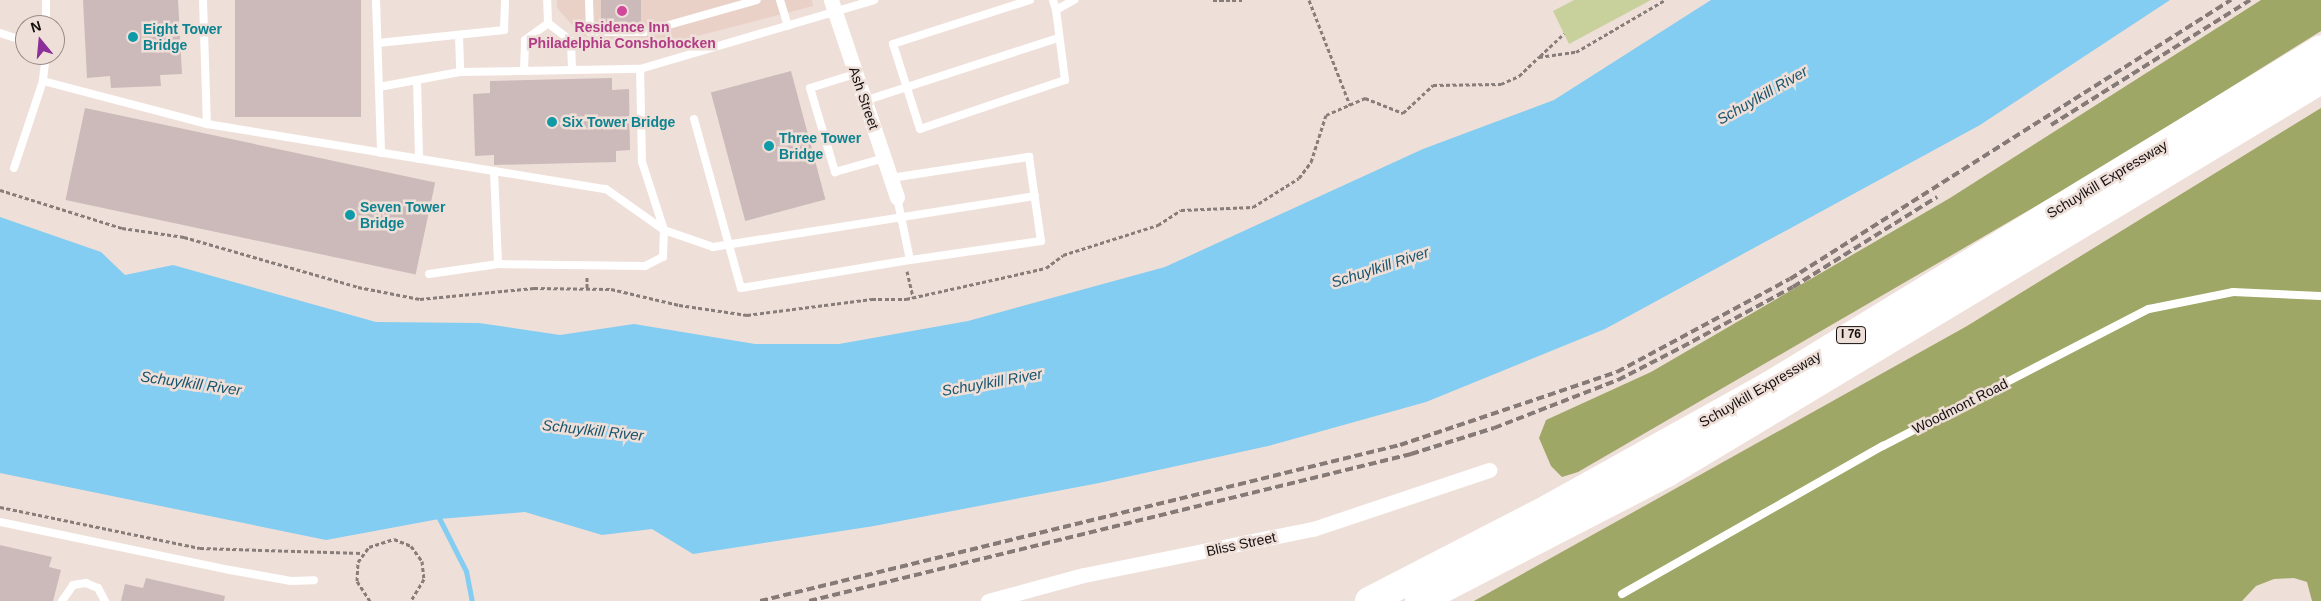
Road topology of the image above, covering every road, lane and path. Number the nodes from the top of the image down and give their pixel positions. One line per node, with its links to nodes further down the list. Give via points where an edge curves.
1 (46, 0): 19 (lane)
2 (203, 0): 44 (lane)
3 (376, 0): 27 (lane)
4 (505, 0): 24 (lane, via 504,30)
5 (547, 0): 20 (lane)
6 (589, 0): 7 (lane, via 590,32 644,32)
7 (757, 0)
8 (780, 0): 21 (lane)
9 (875, 0): 17 (lane)
10 (1030, 0): 40 (lane, via 893,44)
11 (1053, 0): 18 (lane)
12 (1074, 0): 18 (lane)
13 (1213, 0): 14 (path)
14 (1242, 0)
15 (1308, 0): 42 (path)
16 (1665, 0): 29 (path, via 1576,52)
17 (833, 6): 21 (lane); 35 (street, Ash Street)
18 (1056, 10): 26 (lane)
19 (46, 15)
20 (548, 23): 32 (lane, via 571,41); 33 (lane, via 526,40)
21 (788, 26): 31 (lane)
22 (0, 33): 25 (lane)
23 (1564, 34): 29 (path)
24 (459, 36): 27 (lane); 34 (lane)
25 (15, 38)
26 (1058, 38): 40 (lane); 40 (lane, via 1064,80 920,129)
27 (378, 43): 39 (lane)
28 (2321, 49): 74 (highway, Schuylkill Expressway / I 76, via 1770,385 1549,508)
29 (1539, 57): 42 (path, via 1518,76 1490,87 1434,85 1403,113 1365,98)
30 (45, 65): 36 (lane)
31 (640, 69): 32 (lane); 55 (lane, via 642,162)
32 (572, 70): 33 (lane)
33 (524, 71): 34 (lane)
34 (460, 72): 37 (lane)
35 (856, 74): 41 (street, Ash Street); 46 (lane, via 810,88 835,172)
36 (43, 80): 44 (lane); 48 (lane)
37 (417, 80): 39 (lane); 47 (lane)
38 (2321, 80): 75 (highway, Schuylkill Expressway / I 76, via 1667,473)
39 (379, 86): 45 (lane)
40 (907, 88): 41 (lane)
41 (864, 101): 46 (street, Ash Street)
42 (1350, 105): 62 (path, via 1326,115 1311,162 1299,178 1253,207 1181,210 1158,226 1063,255 1046,268)
43 (694, 119): 56 (lane)
44 (207, 124): 45 (lane)
45 (381, 153): 47 (lane)
46 (884, 158): 50 (street, Ash Street)
47 (419, 159): 49 (lane)
48 (14, 168)
49 (494, 171): 55 (lane, via 606,189); 58 (lane)
50 (891, 178): 52 (lane, via 1029,157); 53 (street, Ash Street)
51 (0, 190): 62 (path, via 122,228 184,237 358,287 420,299 534,288 611,289 679,305 747,314)
52 (1035, 196): 54 (lane); 57 (lane, via 1041,241)
53 (897, 197): 54 (lane)
54 (901, 218): 56 (lane); 57 (lane)
55 (664, 230): 56 (lane, via 713,248); 58 (lane, via 663,257 644,266)
56 (730, 245): 57 (lane, via 741,288)
57 (910, 260)
58 (498, 264): 59 (lane)
59 (428, 274)
60 (910, 284): 62 (path)
61 (2321, 296): 68 (lane, Woodmont Road, via 2233,292 2149,308 1883,446)
62 (913, 297)
63 (1488, 470): 73 (street, Bliss Street, via 1313,528 1084,575)
64 (0, 507): 66 (path, via 200,548)
65 (0, 522): 67 (lane, via 240,572)
66 (362, 553): 71 (path, via 356,581); 72 (path, via 385,540 411,546 422,560 424,579)
67 (314, 580)
68 (1622, 594)
69 (62, 601): 70 (lane, via 73,585 86,583 98,588)
70 (105, 601)
71 (370, 601)
72 (411, 601)
73 (988, 601)
74 (1369, 601)
75 (1420, 601)

